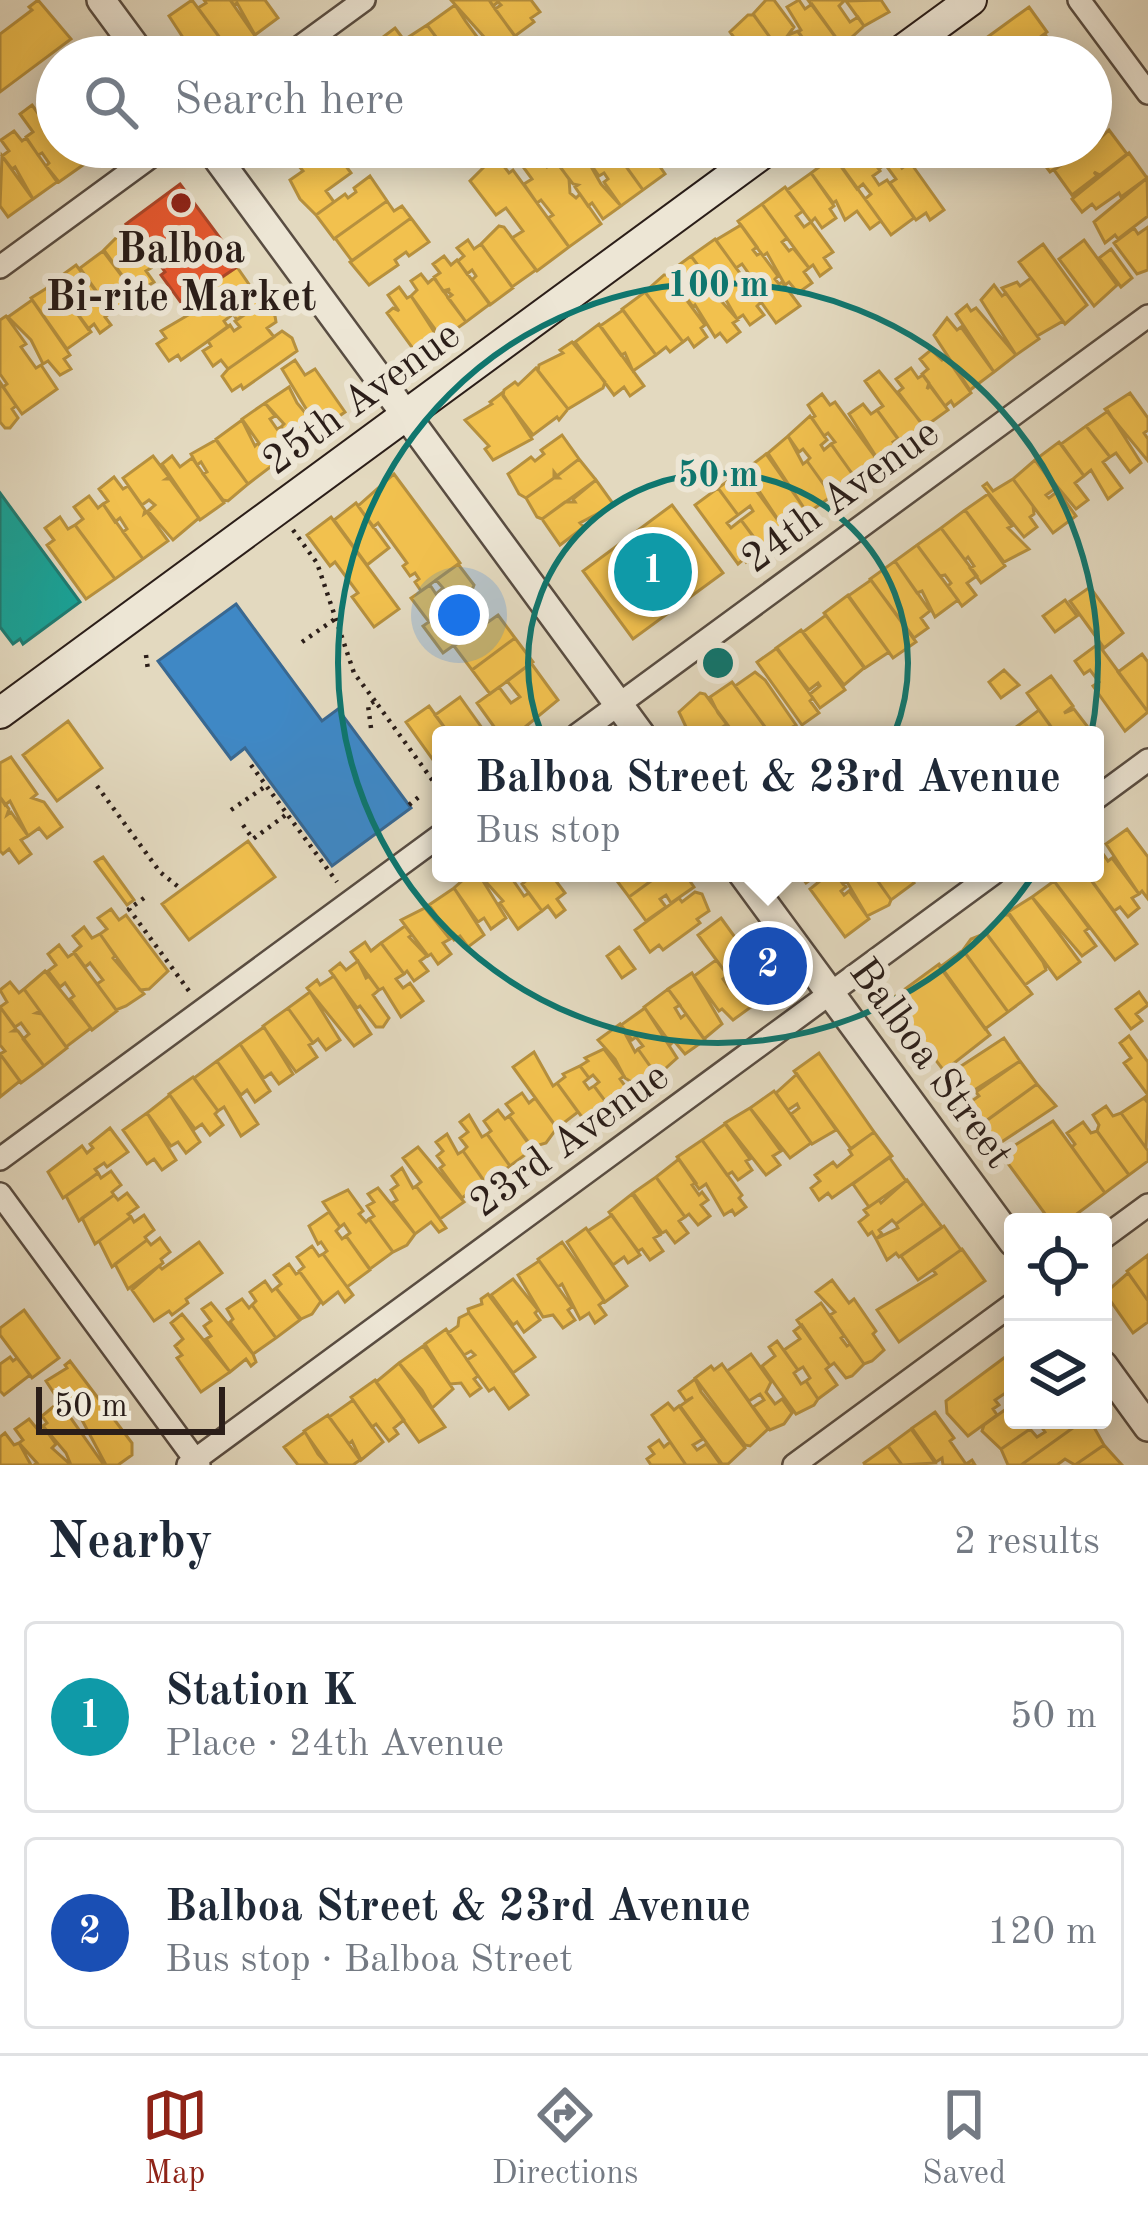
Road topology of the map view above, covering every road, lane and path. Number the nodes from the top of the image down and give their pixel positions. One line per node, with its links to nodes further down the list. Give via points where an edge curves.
1 (101, 0): 5 (street)
2 (364, 0): 6 (street)
3 (971, 0): 7 (main road)
4 (1079, 0): 8 (street)
5 (128, 36)
6 (315, 36)
7 (922, 36)
8 (1105, 36)
9 (1112, 45): 10 (street)
10 (1148, 94)
11 (135, 168): 14 (street)
12 (224, 168): 16 (street)
13 (741, 168): 16 (main road, 25th Avenue)
14 (0, 267)
15 (1148, 316): 23 (street, 24th Avenue)
16 (406, 415): 17 (main road, 25th Avenue); 23 (street)
17 (278, 509): 18 (path, via 317,563); 24 (main road, 25th Avenue)
18 (334, 619): 19 (path); 22 (path, via 354,673)
19 (302, 643)
20 (146, 655): 21 (path)
21 (148, 670)
22 (375, 701): 27 (path, via 368,705); 30 (path)
23 (618, 704): 25 (street, 24th Avenue); 26 (street)
24 (0, 712)
25 (589, 726)
26 (634, 726)
27 (370, 728)
28 (1148, 760): 33 (street)
29 (251, 765): 32 (path)
30 (432, 780)
31 (97, 786): 43 (path)
32 (266, 786): 36 (path); 37 (path)
33 (1104, 792)
34 (420, 796): 35 (path)
35 (409, 805)
36 (232, 810)
37 (287, 814): 38 (path, via 253,839); 40 (path)
38 (243, 825)
39 (432, 842): 47 (street)
40 (328, 866)
41 (749, 882): 46 (street, Balboa Street)
42 (982, 882): 46 (street, 23rd Avenue)
43 (181, 889)
44 (144, 898): 45 (path, via 129,909)
45 (176, 973)
46 (830, 994): 50 (street, Balboa Street); 55 (street, 23rd Avenue)
47 (0, 1159)
48 (0, 1194): 55 (street)
49 (1148, 1205): 51 (street)
50 (1004, 1230)
51 (1112, 1231)
52 (1004, 1311): 56 (street)
53 (1112, 1377): 54 (street)
54 (1148, 1427)
55 (194, 1463)
56 (794, 1465)

